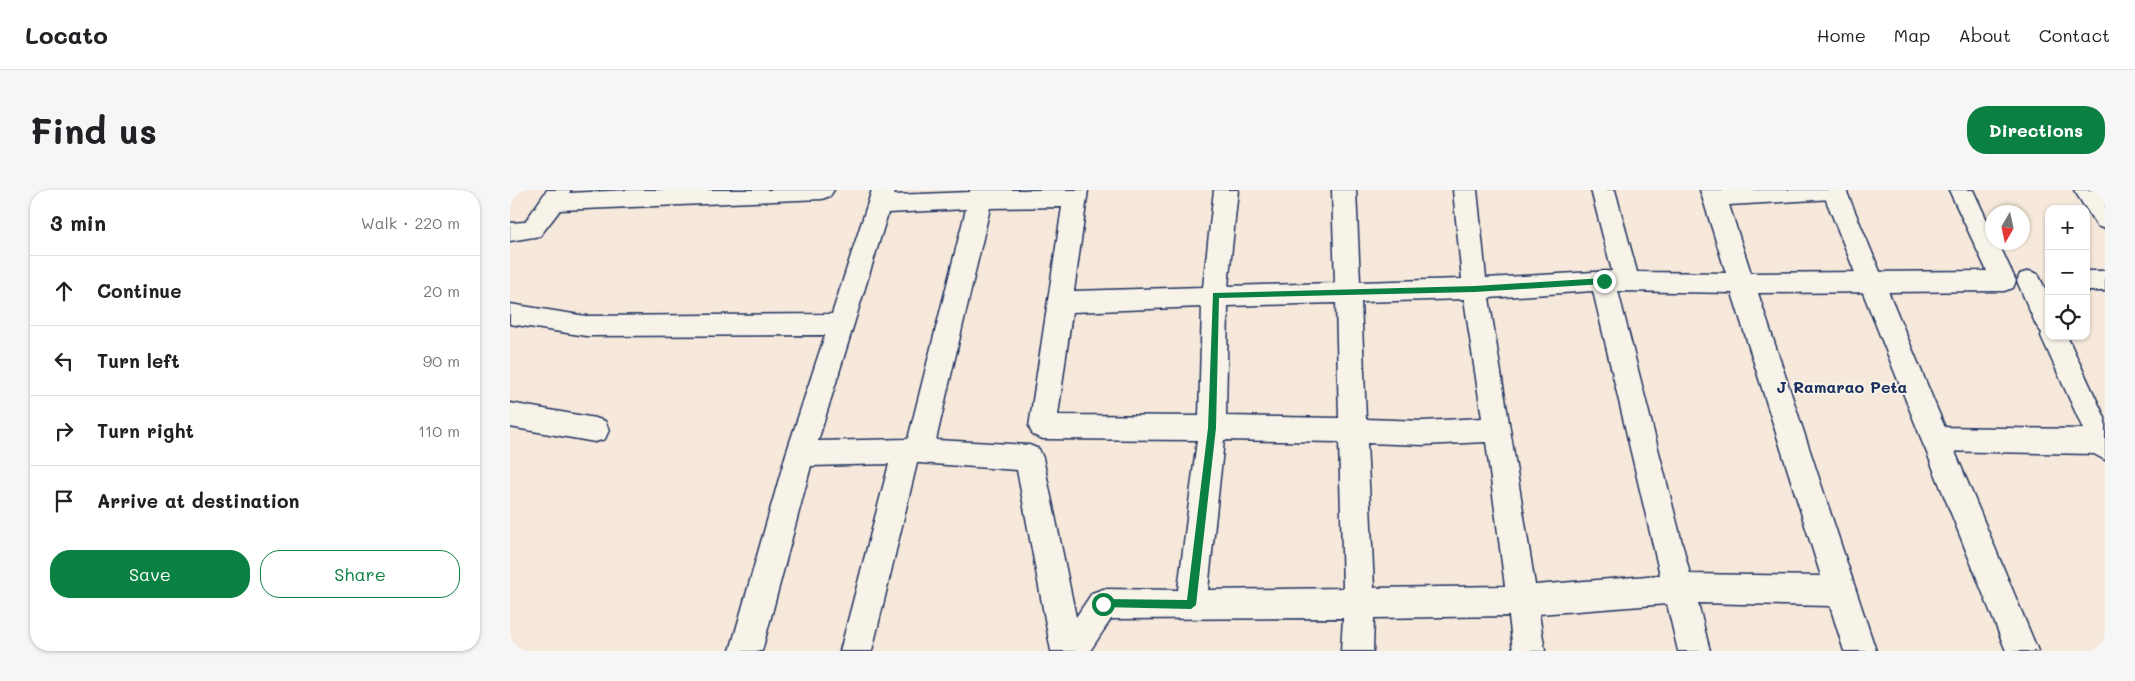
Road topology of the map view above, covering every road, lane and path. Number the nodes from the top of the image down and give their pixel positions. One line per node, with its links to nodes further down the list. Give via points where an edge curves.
1 (822, 190): 10 (street)
2 (1226, 190): 26 (street, via 1216,267)
3 (1344, 190): 25 (street)
4 (1465, 190): 24 (street)
5 (1603, 190): 17 (street)
6 (1834, 190): 9 (street); 18 (street)
7 (1961, 190): 19 (street)
8 (2086, 190): 15 (street)
9 (1713, 193): 23 (street)
10 (664, 194): 13 (street)
11 (1076, 194): 12 (street); 27 (street)
12 (981, 195): 14 (street); 39 (street)
13 (556, 196): 16 (street, via 532,230)
14 (881, 198): 30 (street)
15 (2105, 220)
16 (510, 232)
17 (1615, 281): 23 (street); 24 (street); 41 (street)
18 (1871, 281): 19 (street); 23 (street); 37 (street)
19 (2004, 281): 20 (street)
20 (2039, 281): 28 (street)
21 (2090, 281): 22 (street)
22 (2105, 281)
23 (1743, 283): 42 (street)
24 (1475, 289): 25 (street); 34 (street)
25 (1349, 292): 26 (street); 36 (street)
26 (1216, 296): 27 (street); 33 (street)
27 (1060, 302): 33 (street, via 1043,427)
28 (2045, 307)
29 (510, 314): 30 (street, via 586,326)
30 (840, 324): 40 (street)
31 (2056, 340): 38 (street)
32 (510, 415): 35 (street)
33 (1212, 428): 36 (street); 45 (street)
34 (1498, 429): 36 (street, via 1423,433); 43 (street)
35 (595, 430)
36 (1353, 430): 44 (street)
37 (1936, 439): 38 (street); 54 (street)
38 (2104, 444)
39 (912, 451): 40 (street); 47 (street); 48 (street, via 1029,458)
40 (800, 454): 46 (street)
41 (1679, 588): 42 (street); 43 (street); 52 (street)
42 (1841, 591): 53 (street)
43 (1522, 601): 44 (street); 51 (street)
44 (1359, 603): 45 (street); 50 (street)
45 (1191, 605): 49 (street, via 1103,604)
46 (746, 651)
47 (856, 651)
48 (1067, 651)
49 (1071, 651)
50 (1357, 651)
51 (1529, 651)
52 (1694, 651)
53 (1860, 651)
54 (2022, 651)

